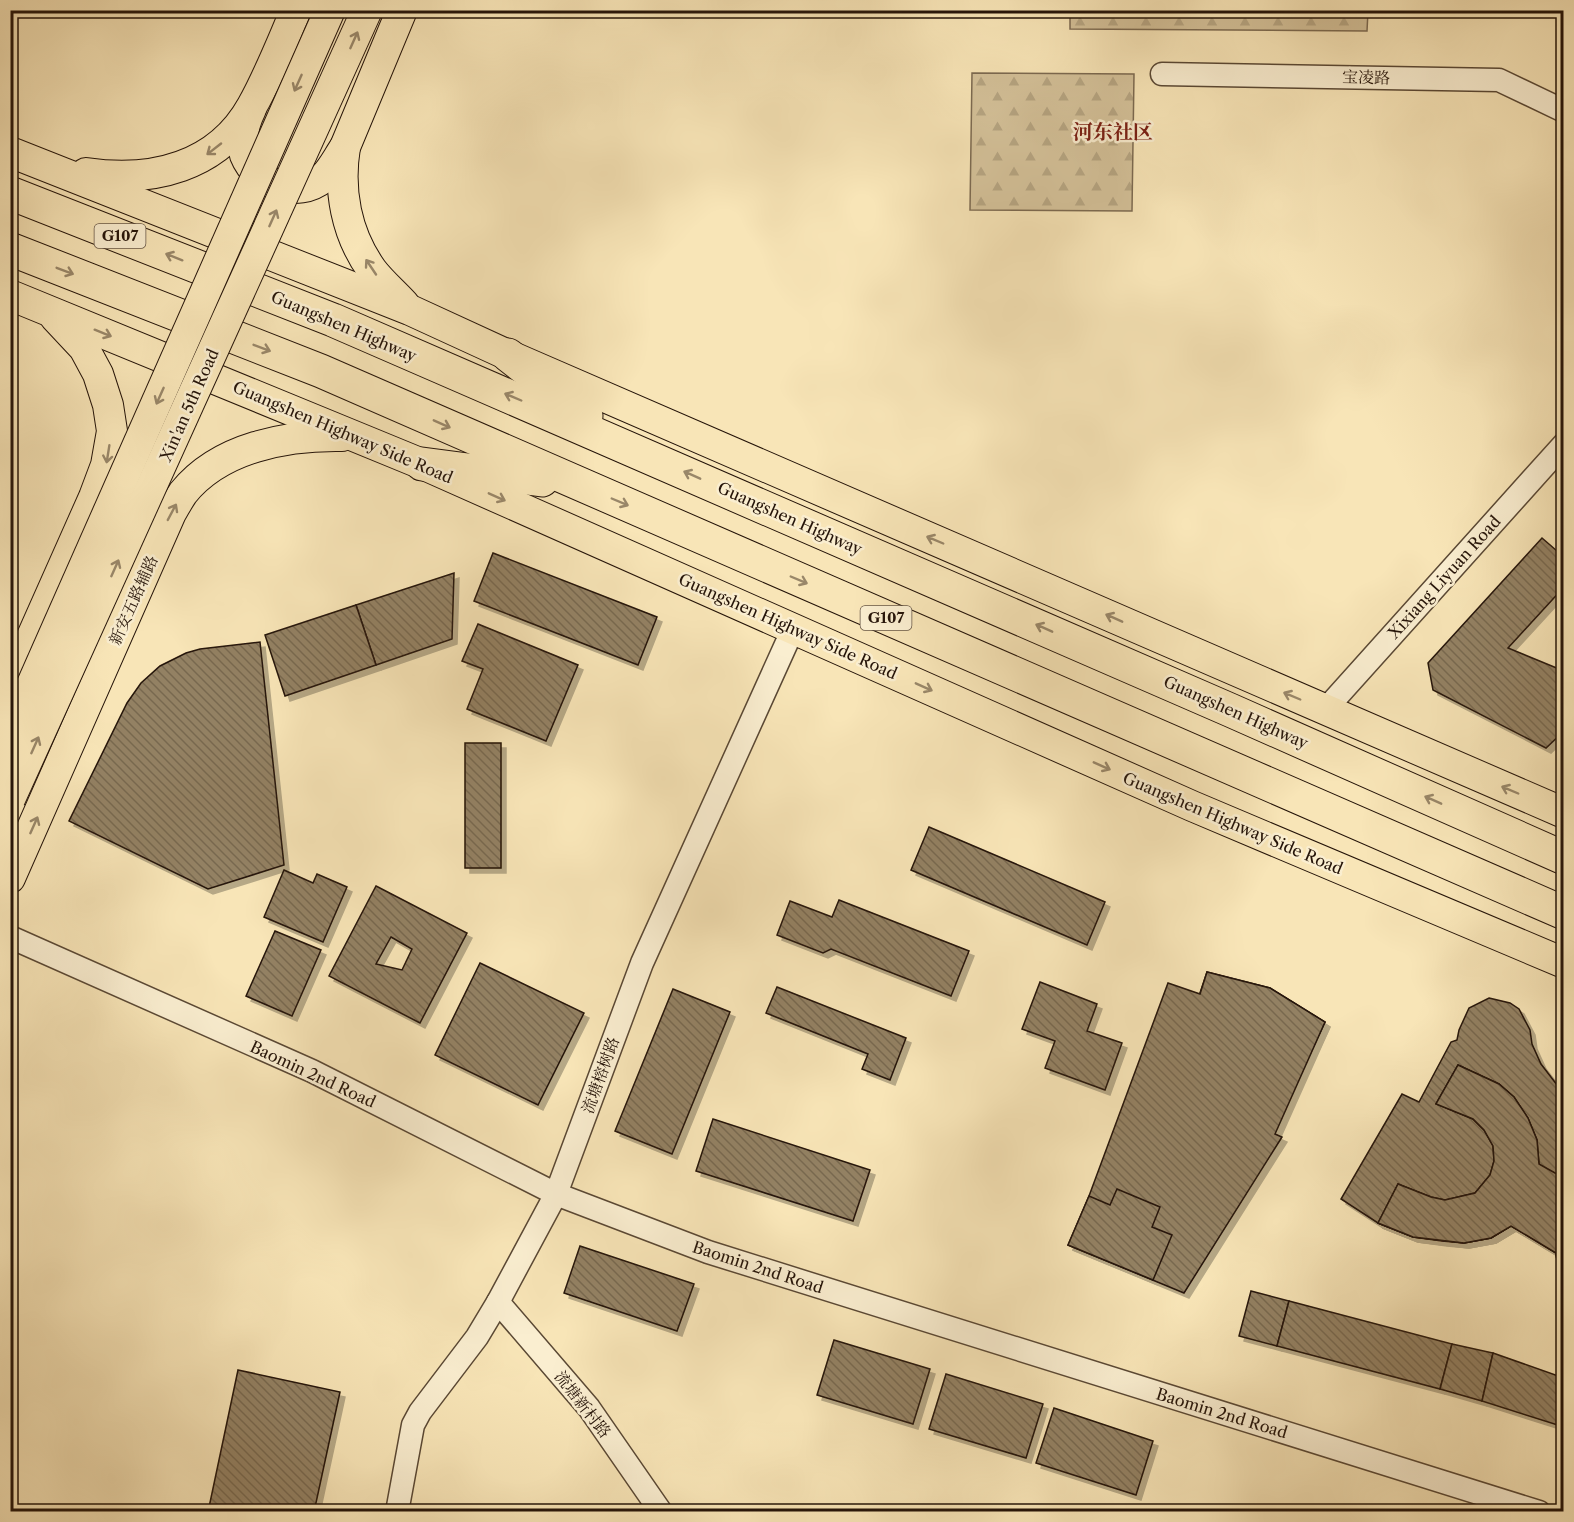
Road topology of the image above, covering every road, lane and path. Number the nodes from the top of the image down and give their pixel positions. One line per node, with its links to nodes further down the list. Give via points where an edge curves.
1 (296, 10): 6 (main road)
2 (330, 10): 25 (main road, Xin'an 5th Road, one-way to 25, bridge)
3 (367, 10): 26 (main road, Xin'an 5th Road, one-way to 3, bridge)
4 (402, 10): 8 (main road)
5 (1162, 74): 7 (street, 宝凌路, via 1498,80)
6 (252, 107): 8 (main road, via 242,137 245,154 266,181 282,187 311,185 323,177); 10 (main road, one-way to 10, via 212,152 188,165 158,173 112,177)
7 (1563, 111)
8 (345, 147): 15 (main road, one-way to 8, via 372,270 358,245 342,192)
9 (10, 152): 10 (main road)
10 (46, 166): 15 (main road)
11 (10, 193): 19 (highway, Guangshen Highway / G107, one-way to 11, via 333,320)
12 (10, 249): 21 (highway, G107, one-way to 21, via 321,371)
13 (10, 295): 14 (main road, Guangshen Highway Side Road)
14 (49, 310): 17 (main road, Guangshen Highway Side Road, one-way to 17); 23 (main road, one-way to 23, via 84,348 98,374 112,430 106,465 94,497)
15 (410, 310): 16 (main road)
16 (508, 355): 19 (highway); 24 (main road, one-way to 16)
17 (354, 436): 20 (main road, Guangshen Highway Side Road); 29 (main road, 新安五路辅路, one-way to 17, via 183,493 200,477 249,448 287,438)
18 (1563, 444): 24 (street, Xixiang Liyuan Road)
19 (623, 445): 28 (highway, Guangshen Highway / G107, one-way to 19)
20 (422, 464): 21 (highway); 22 (main road, Guangshen Highway Side Road, one-way to 22)
21 (583, 486): 30 (highway, G107, one-way to 30)
22 (793, 628): 32 (main road, Guangshen Highway Side Road, one-way to 32, via 1192,806); 33 (street, 流塘榕树路, via 642,963)
23 (10, 686)
24 (1325, 710): 27 (main road, one-way to 24)
25 (10, 734)
26 (10, 799)
27 (1563, 813)
28 (1563, 858)
29 (10, 878)
30 (1563, 912)
31 (10, 937): 33 (street, Baomin 2nd Road, via 312,1071)
32 (1563, 963)
33 (556, 1194): 34 (street, 流塘榕树路); 37 (street, Baomin 2nd Road, via 708,1252)
34 (498, 1302): 35 (street, 流塘榕树路, via 413,1425); 36 (street, 流塘新村路, via 589,1408)
35 (397, 1512)
36 (661, 1512)
37 (1539, 1512)

